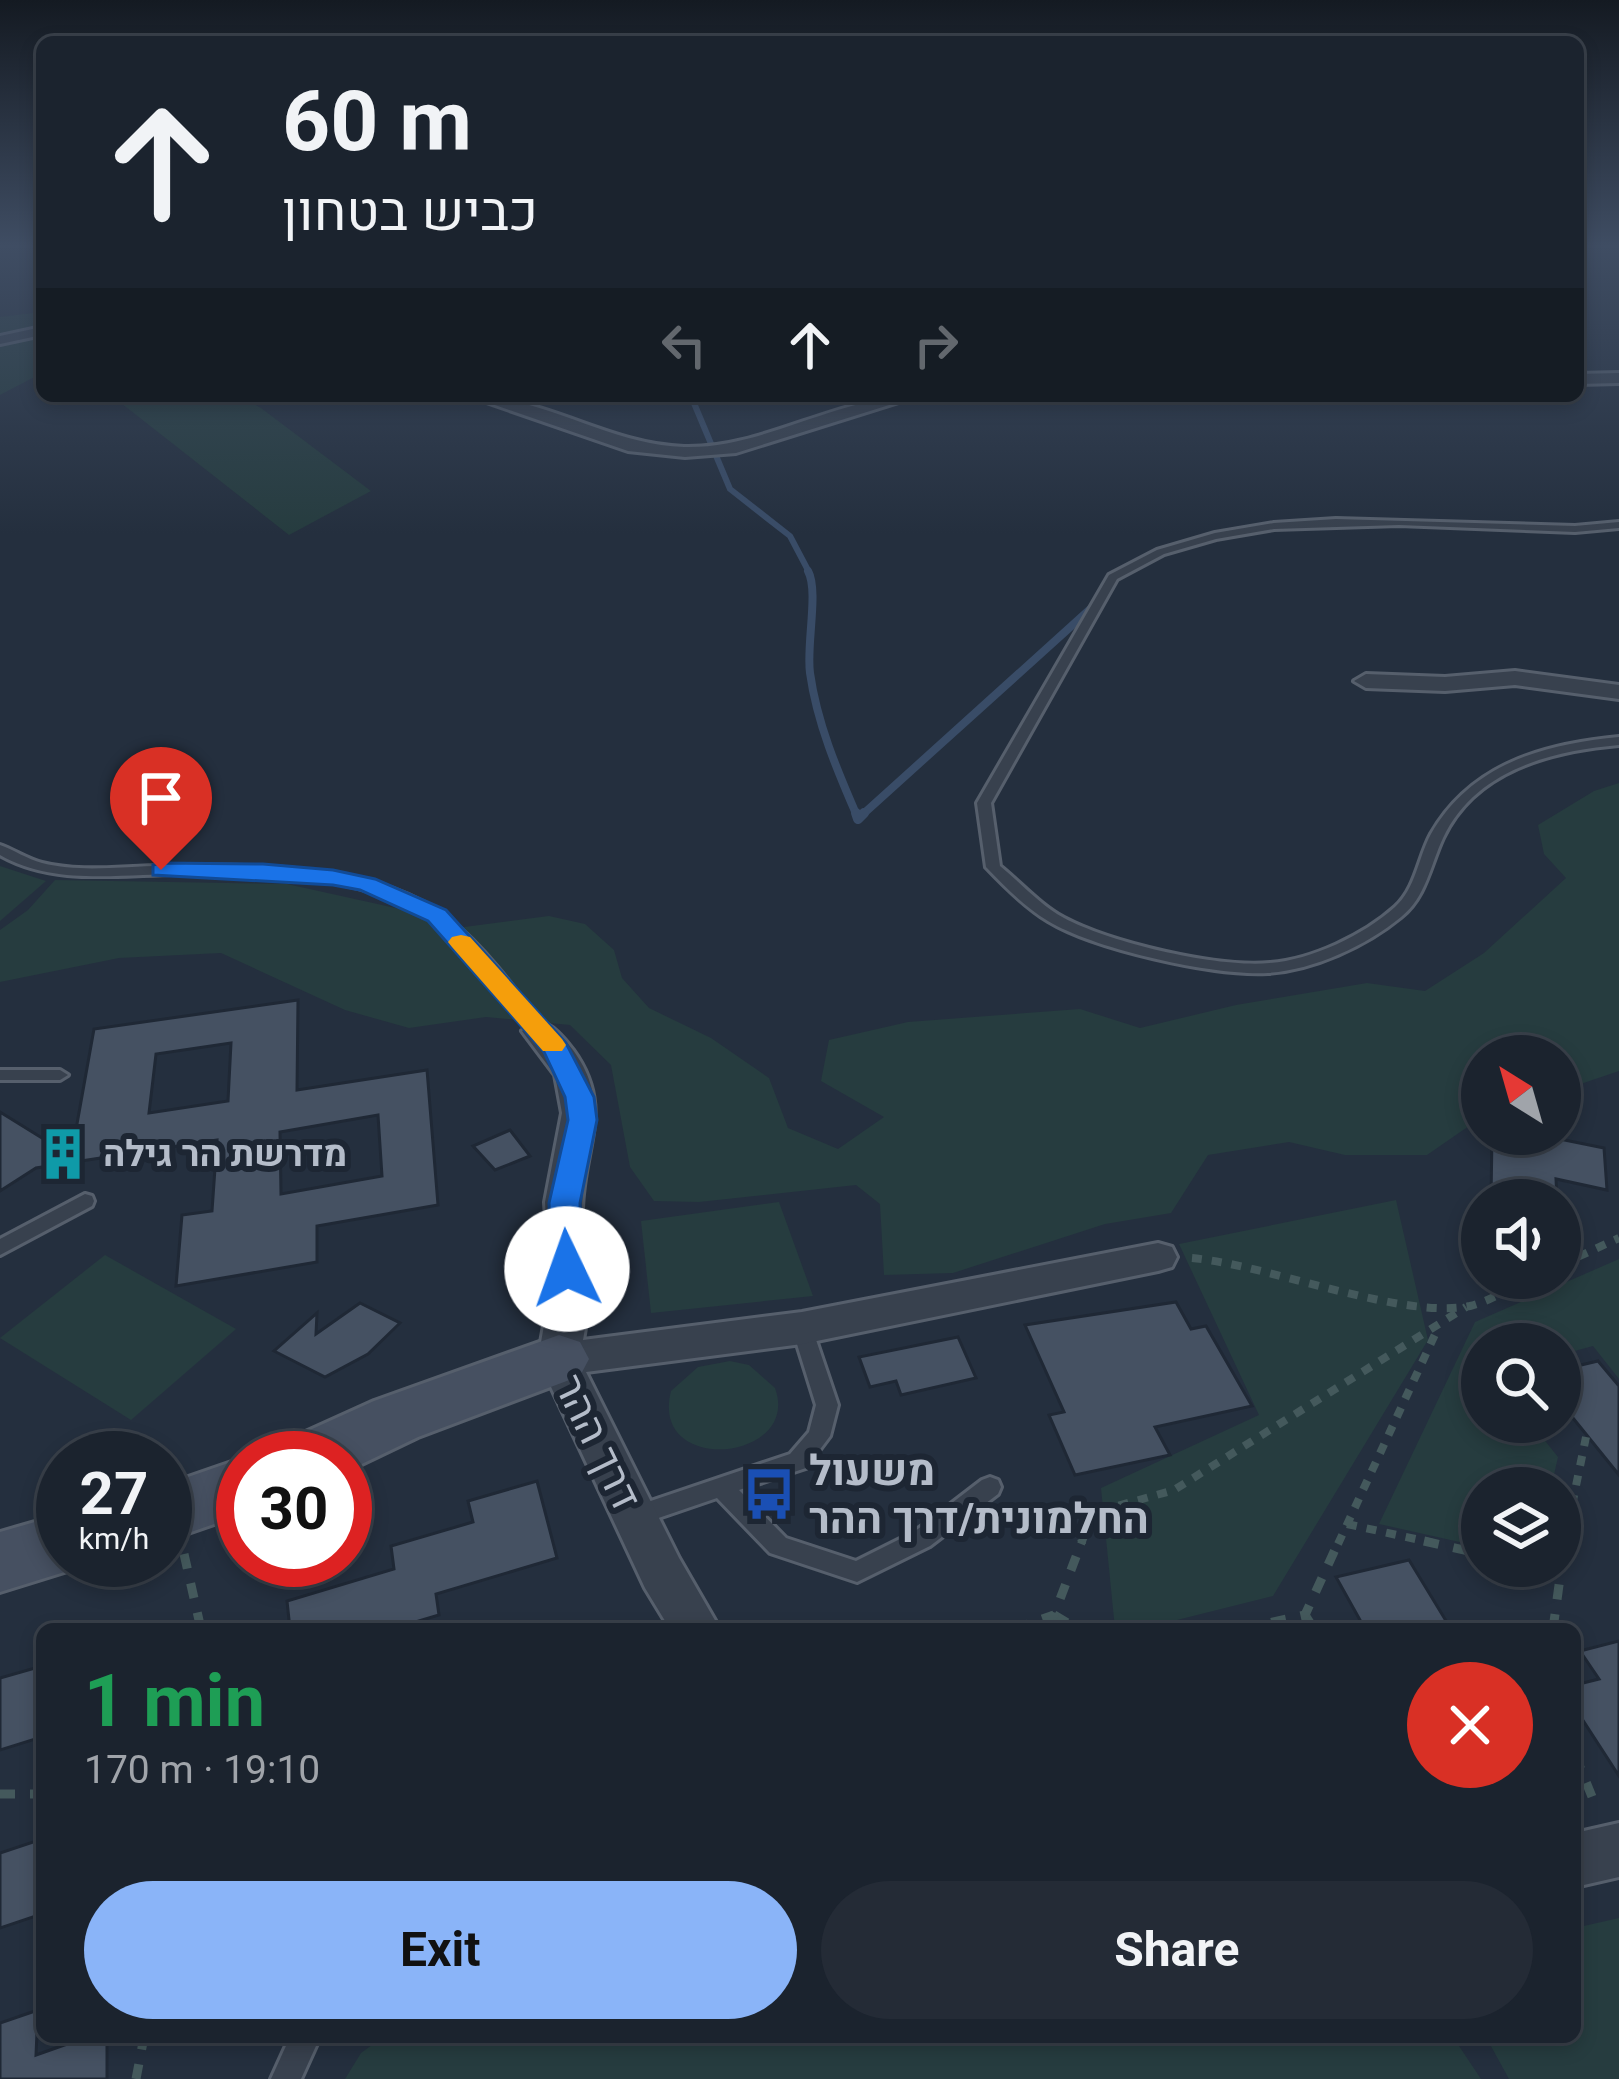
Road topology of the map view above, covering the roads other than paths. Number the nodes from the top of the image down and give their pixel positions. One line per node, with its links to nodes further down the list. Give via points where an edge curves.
1 (1619, 378): 2 (street)
2 (1584, 379)
3 (500, 402): 4 (street, via 616,442 685,452 730,449)
4 (884, 402)
5 (1619, 525): 8 (lane, via 1269,526 1139,559 1113,577 984,802 993,867 1062,923 1161,955 1271,968 1358,939 1406,906 1439,832 1486,778 1519,758)
6 (1366, 681): 7 (street, via 1515,678)
7 (1619, 692)
8 (1619, 740)
9 (0, 849): 10 (lane, via 60,869 263,871 367,884 437,915)
10 (538, 1031): 17 (street, via 556,1049 582,1120 564,1203 569,1303)
11 (0, 1075): 12 (lane)
12 (61, 1075)
13 (85, 1201): 14 (lane)
14 (0, 1248)
15 (1158, 1256): 16 (street)
16 (802, 1328): 17 (street); 20 (lane, via 827,1405 819,1436 799,1461)
17 (559, 1359): 18 (street, דרך ההר); 21 (street, דרך ההר)
18 (370, 1431)
19 (990, 1486): 20 (lane, via 922,1539 857,1572 778,1546)
20 (721, 1487): 21 (lane)
21 (634, 1516): 24 (street, דרך ההר)
22 (36, 1552): 23 (street)
23 (0, 1562)
24 (693, 1623)
25 (302, 2043): 26 (lane)
26 (286, 2079)

